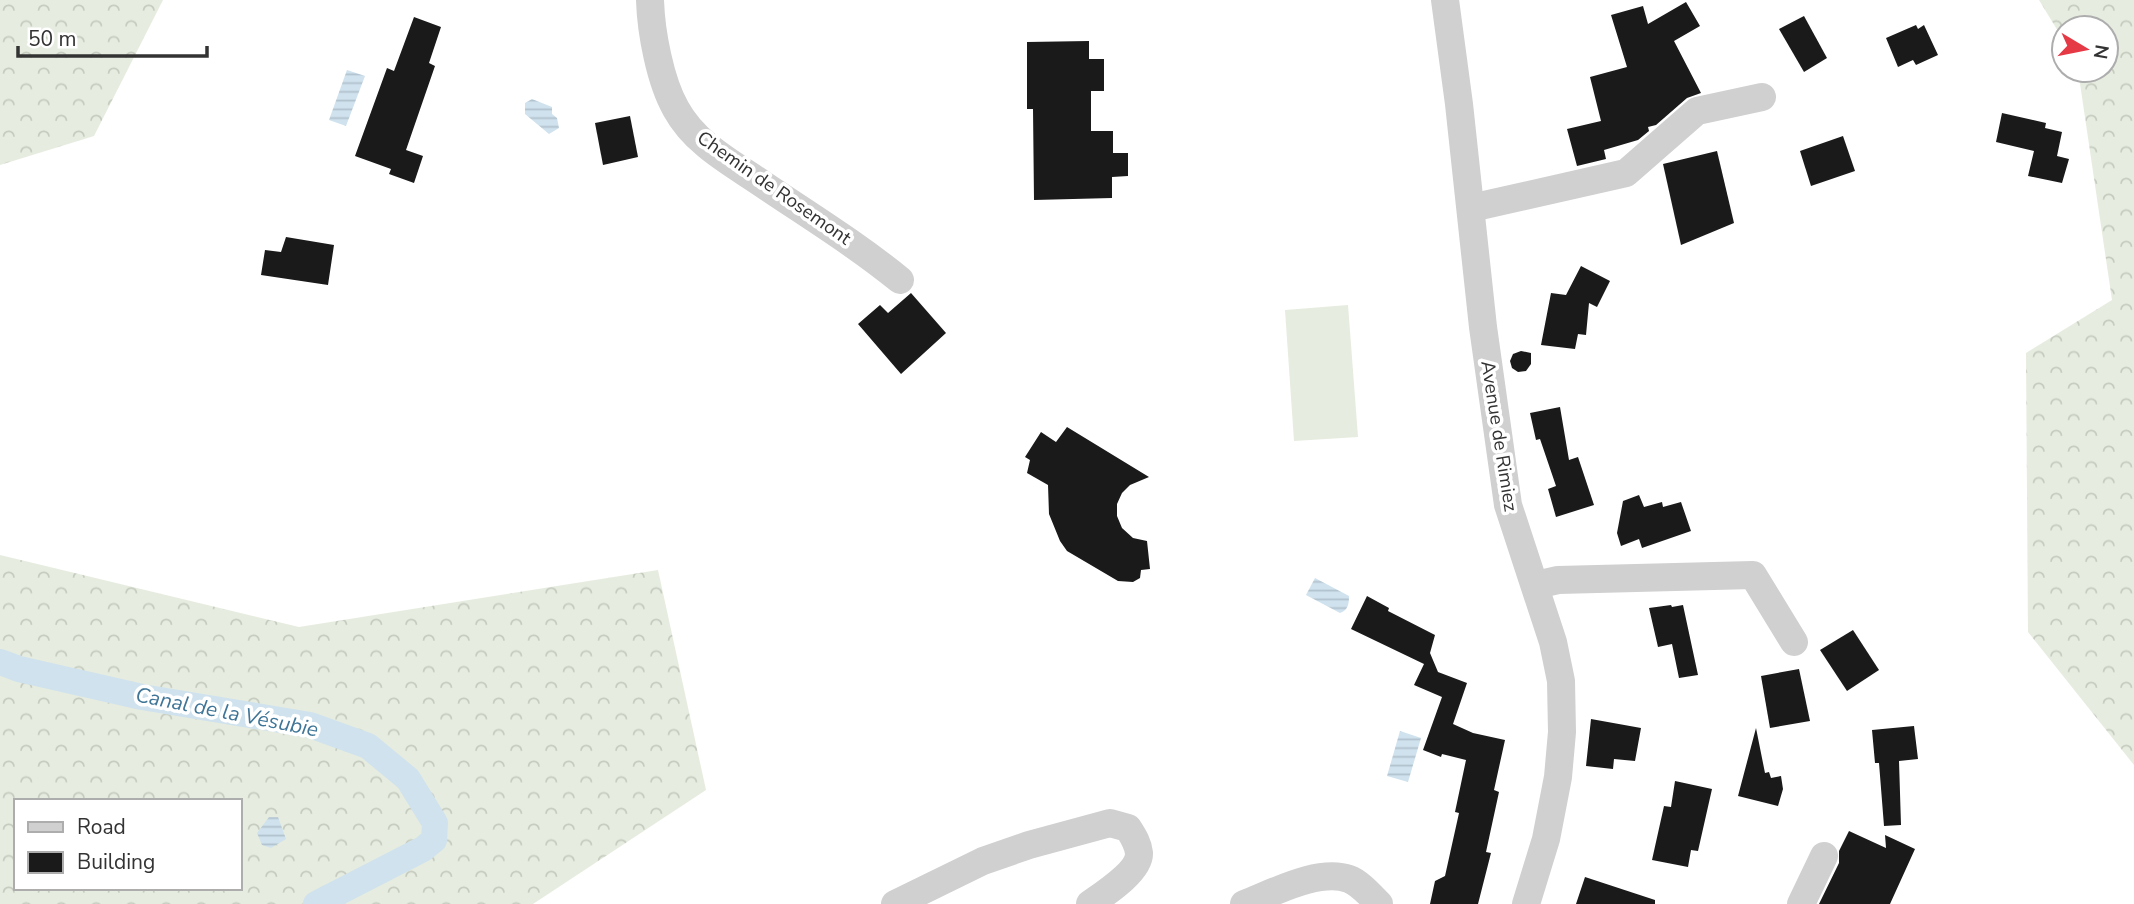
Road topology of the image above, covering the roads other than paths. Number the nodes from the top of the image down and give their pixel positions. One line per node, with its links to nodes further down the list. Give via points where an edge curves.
1 (650, 0): 5 (street, Chemin de Rosemont, via 660,68 675,108 698,139)
2 (1445, 0): 4 (street, Avenue de Rimiez)
3 (1762, 97): 4 (street, via 1697,111 1626,173)
4 (1471, 208): 6 (street, Avenue de Rimiez, via 1508,505)
5 (900, 280)
6 (1536, 585): 7 (street, via 1558,580 1753,575); 13 (street, Avenue de Rimiez, via 1561,681 1562,732 1553,807)
7 (1794, 642)
8 (1824, 856): 14 (street)
9 (895, 904): 10 (street, via 983,861 1029,845 1110,823 1128,828 1140,856 1131,872)
10 (1090, 904)
11 (1244, 904): 12 (street, via 1320,876 1337,876 1353,880)
12 (1379, 904)
13 (1526, 904)
14 (1801, 904)

